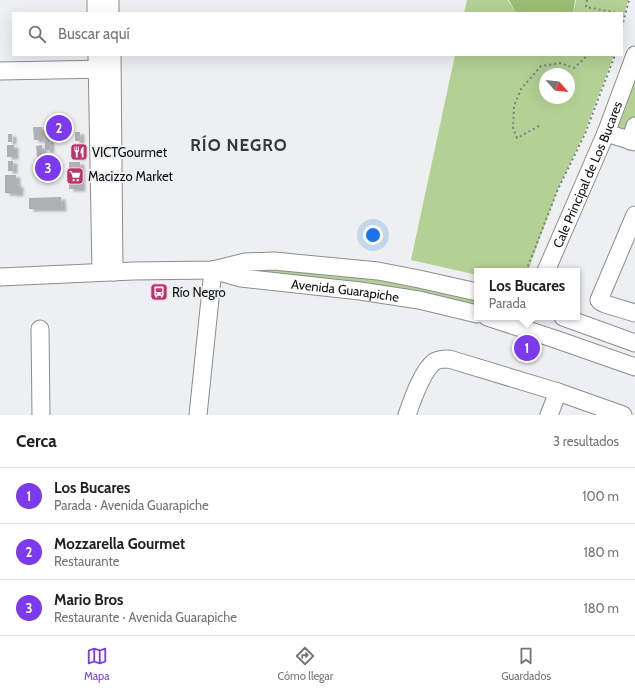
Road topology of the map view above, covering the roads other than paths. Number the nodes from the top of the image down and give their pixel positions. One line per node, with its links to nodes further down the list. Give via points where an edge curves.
1 (96, 0): 3 (street)
2 (110, 0): 4 (street)
3 (96, 12)
4 (110, 12)
5 (635, 55): 8 (street, Cale Principal de Los Bucares)
6 (105, 62): 7 (street); 13 (street)
7 (0, 71)
8 (606, 133): 9 (street); 11 (street, Cale Principal de Los Bucares)
9 (633, 136)
10 (635, 215): 17 (street, via 599,300)
11 (547, 268)
12 (213, 270): 13 (street, Avenida Guarapiche); 15 (street, Avenida Guarapiche, via 245,262 274,261 378,271); 16 (street, Avenida Guarapiche, via 241,278 411,299); 26 (street)
13 (108, 272): 14 (street, Avenida Guarapiche)
14 (0, 277)
15 (474, 291)
16 (474, 313)
17 (635, 313)
18 (509, 320): 20 (street)
19 (571, 320): 22 (street)
20 (523, 322): 23 (street)
21 (40, 329): 25 (street)
22 (635, 343)
23 (635, 368)
24 (558, 392): 27 (street, via 449,359 441,359 435,361 422,379); 28 (street); 29 (street)
25 (41, 415)
26 (198, 415)
27 (407, 415)
28 (549, 415)
29 (624, 415)

